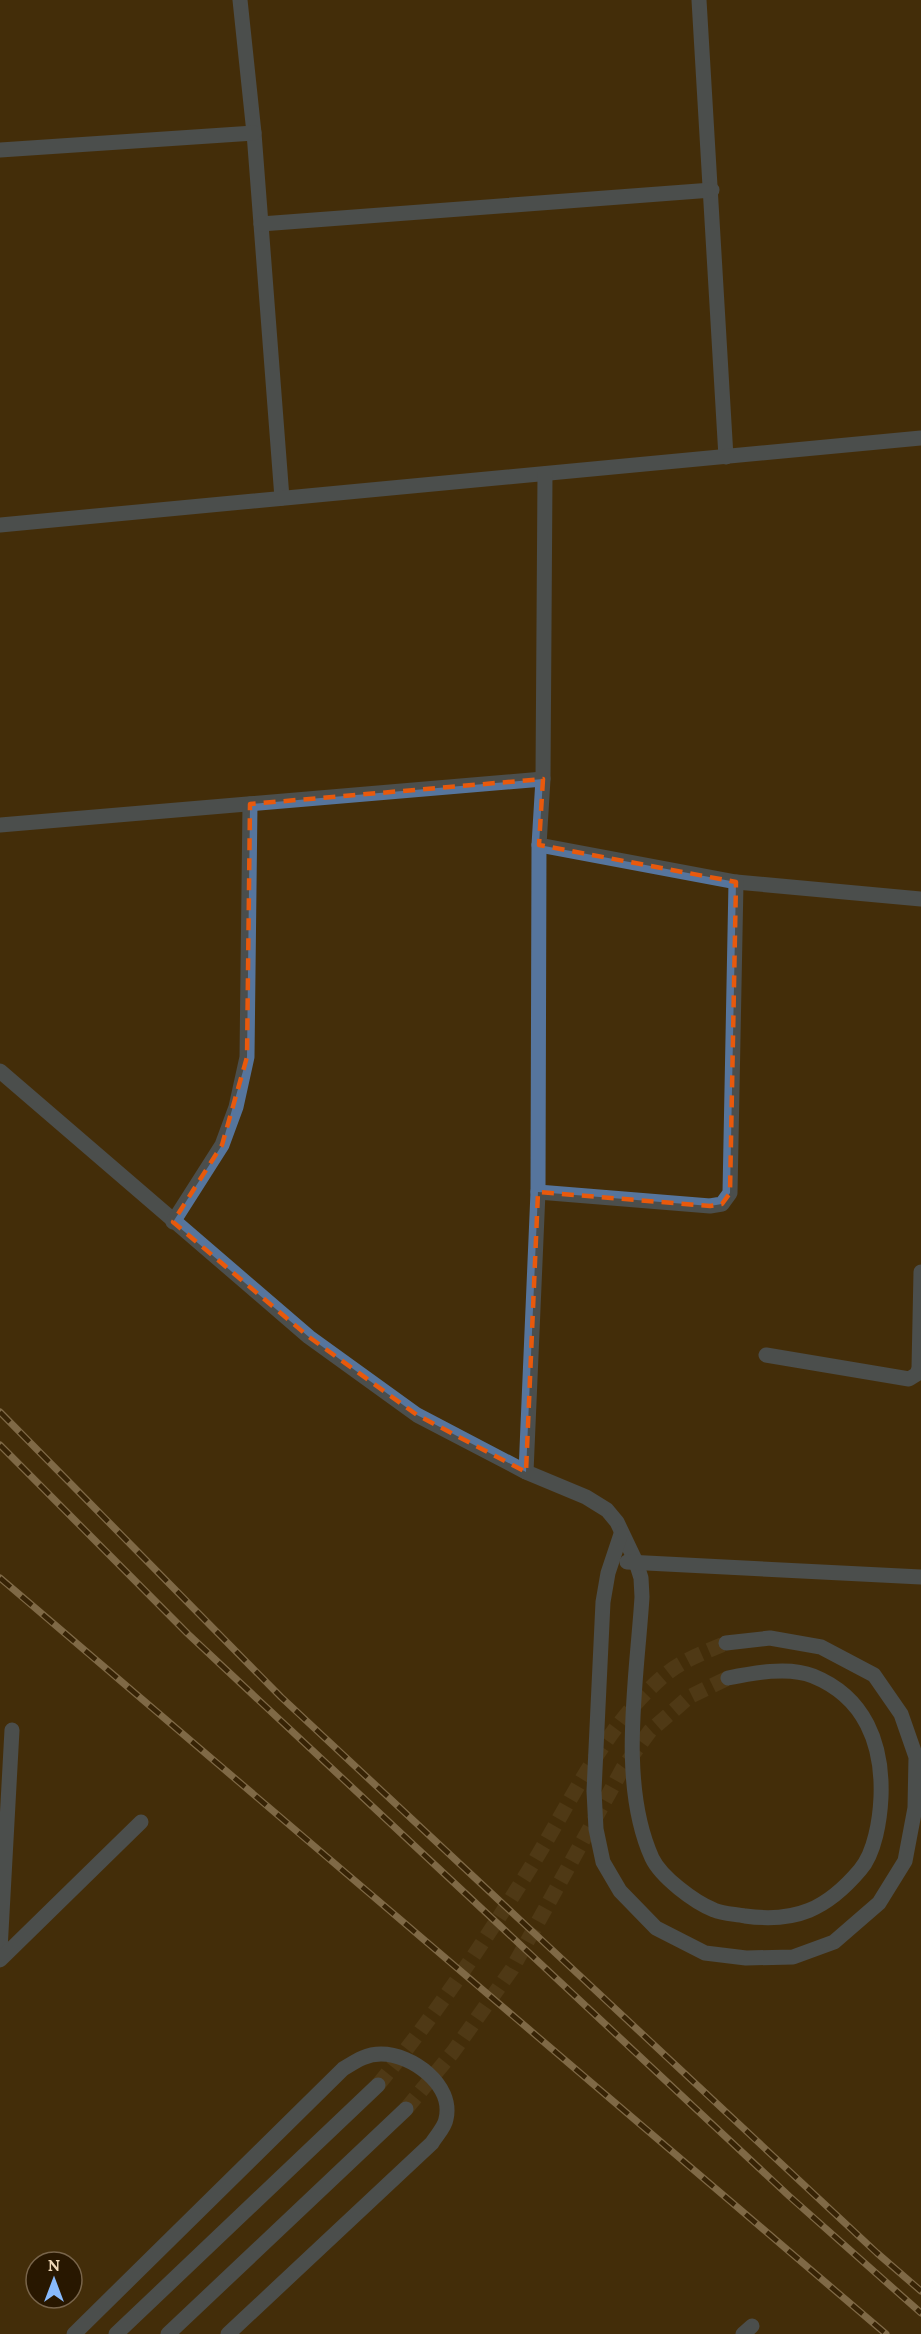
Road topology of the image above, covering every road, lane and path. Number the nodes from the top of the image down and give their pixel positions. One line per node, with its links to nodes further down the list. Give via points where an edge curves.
1 (240, 0): 3 (street)
2 (699, 0): 5 (street)
3 (254, 133): 4 (street); 6 (street)
4 (0, 150)
5 (712, 190): 6 (street); 8 (street)
6 (261, 224): 10 (street)
7 (921, 438): 8 (street)
8 (726, 457): 9 (street)
9 (545, 474): 10 (street); 12 (street)
10 (282, 498): 11 (street)
11 (0, 525)
12 (543, 779): 13 (street); 15 (street)
13 (250, 804): 14 (street); 20 (street, via 247,1057 236,1107 222,1145)
14 (0, 825)
15 (539, 845): 16 (street); 19 (street)
16 (736, 882): 17 (street); 19 (street, via 730,1193 722,1204 710,1206)
17 (921, 899)
18 (0, 1071): 20 (street)
19 (538, 1192): 23 (street)
20 (173, 1222): 23 (street, via 309,1337 417,1415)
21 (921, 1272): 22 (street, via 919,1368 909,1379)
22 (766, 1355)
23 (526, 1472): 24 (street, via 607,1510)
24 (621, 1534): 25 (street); 26 (street)
25 (612, 1562): 26 (street); 28 (street, via 603,1602 594,1791 603,1862 620,1891 656,1928 705,1953 746,1958 793,1957 834,1942 879,1903 905,1861 915,1808 916,1757 902,1714 874,1675 821,1647 770,1638)
26 (636, 1562): 27 (street); 29 (street, via 642,1597 632,1757 635,1805 653,1860 681,1890 715,1911 774,1920 823,1906 862,1869 880,1824 882,1773 869,1724 848,1697 812,1675 765,1670)
27 (921, 1577)
28 (726, 1643)
29 (728, 1678)
30 (12, 1730): 32 (street)
31 (141, 1822): 34 (street)
32 (0, 1945): 33 (street)
33 (0, 1950)
34 (0, 1960)
35 (378, 2085): 38 (street)
36 (406, 2109): 39 (street)
37 (74, 2334): 40 (street, via 343,2069 363,2057 382,2054 406,2058 438,2082 446,2099 446,2120 415,2161)
38 (116, 2334)
39 (168, 2334)
40 (228, 2334)

